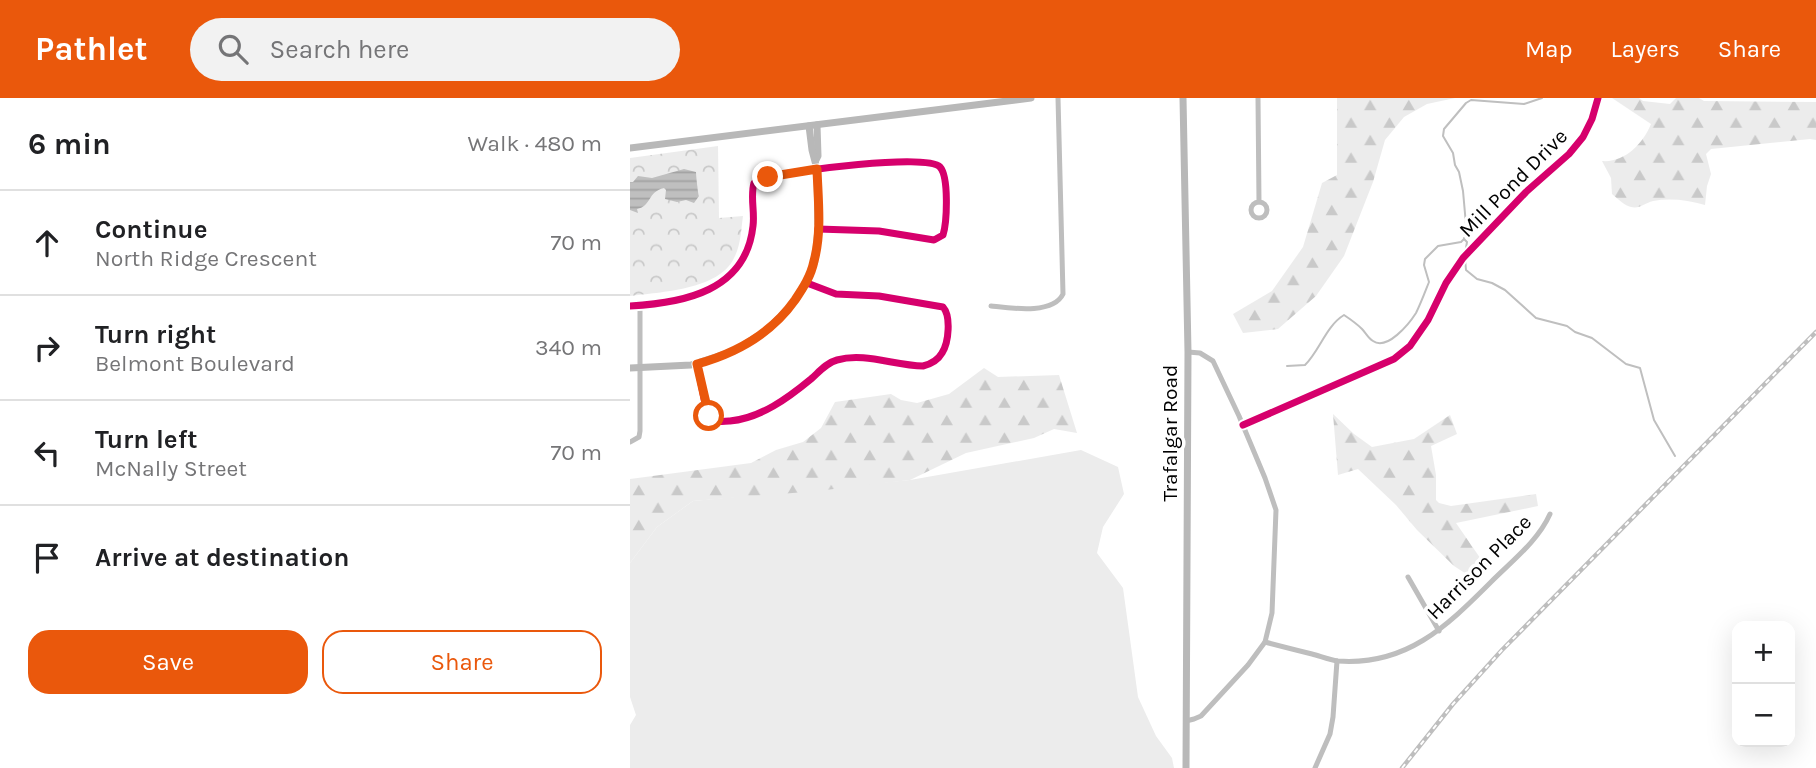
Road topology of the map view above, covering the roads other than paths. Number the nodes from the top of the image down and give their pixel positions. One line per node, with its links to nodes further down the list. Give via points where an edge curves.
1 (1031, 98): 6 (street)
2 (1058, 98): 14 (street, via 1063,294 1051,306)
3 (1183, 98): 15 (street, Trafalgar Road)
4 (1258, 98): 9 (street)
5 (1598, 98): 19 (street, Mill Pond Drive, via 1583,137 1463,258 1410,346 1394,359)
6 (813, 125): 7 (street); 8 (street, via 811,150)
7 (630, 148)
8 (816, 165): 10 (street); 10 (street, via 934,163 945,175 946,224 943,235 934,240 879,231); 13 (street, via 754,183 749,248 726,279 696,295)
9 (1259, 202)
10 (818, 229): 11 (street)
11 (807, 283): 16 (street, via 766,331 734,351); 16 (street, via 836,294 943,307 948,314 943,353 923,366 871,359 833,361 774,406 743,419 720,422 707,413)
12 (630, 306): 13 (street)
13 (640, 306): 18 (street)
14 (991, 306)
15 (1188, 352): 19 (street, via 1213,361); 26 (street, Trafalgar Road)
16 (697, 364): 18 (street)
17 (630, 368): 18 (street)
18 (640, 368): 20 (street, via 640,432)
19 (1243, 425): 24 (street, via 1276,510 1272,613)
20 (630, 442)
21 (1550, 514): 23 (street, Harrison Place, via 1530,542)
22 (1408, 577): 23 (street)
23 (1439, 631): 25 (street, Harrison Place, via 1405,651 1377,659)
24 (1265, 642): 25 (street, Harrison Place); 26 (street, via 1201,716)
25 (1337, 661): 28 (street, via 1330,734)
26 (1186, 721): 27 (street, Trafalgar Road)
27 (1185, 768)
28 (1315, 768)

